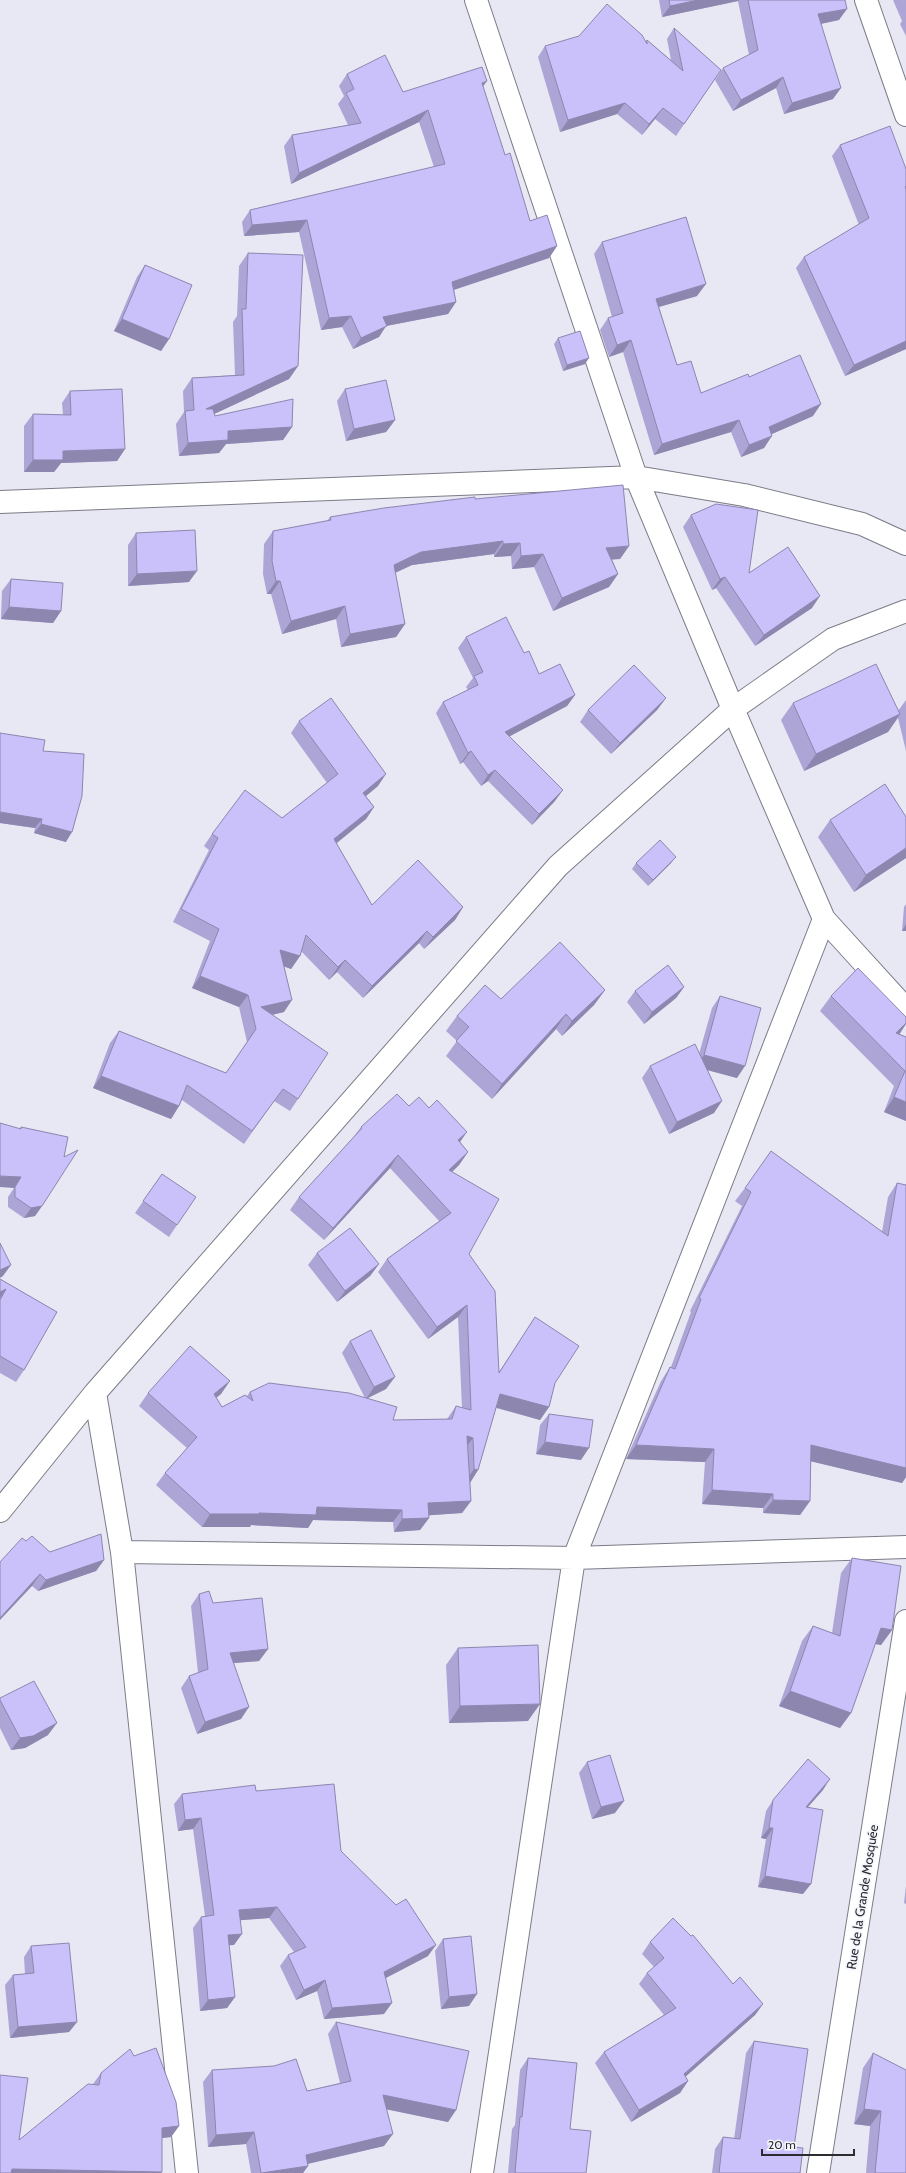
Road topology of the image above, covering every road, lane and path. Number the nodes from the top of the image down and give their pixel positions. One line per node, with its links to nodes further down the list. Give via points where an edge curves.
1 (476, 0): 4 (street)
2 (866, 0): 3 (street)
3 (906, 115)
4 (636, 477): 5 (street); 6 (street, via 744,496 862,524); 8 (street)
5 (0, 502)
6 (906, 544)
7 (906, 610): 8 (street, via 833,639)
8 (734, 709): 9 (street); 11 (street, via 558,866)
9 (824, 918): 10 (street); 15 (street)
10 (906, 1009)
11 (95, 1393): 12 (street); 14 (street)
12 (0, 1510)
13 (906, 1547): 15 (street)
14 (122, 1552): 15 (street); 17 (street)
15 (574, 1558): 18 (street)
16 (906, 1620): 19 (street, Rue de la Grande Mosquée)
17 (187, 2173)
18 (482, 2173)
19 (818, 2173)

